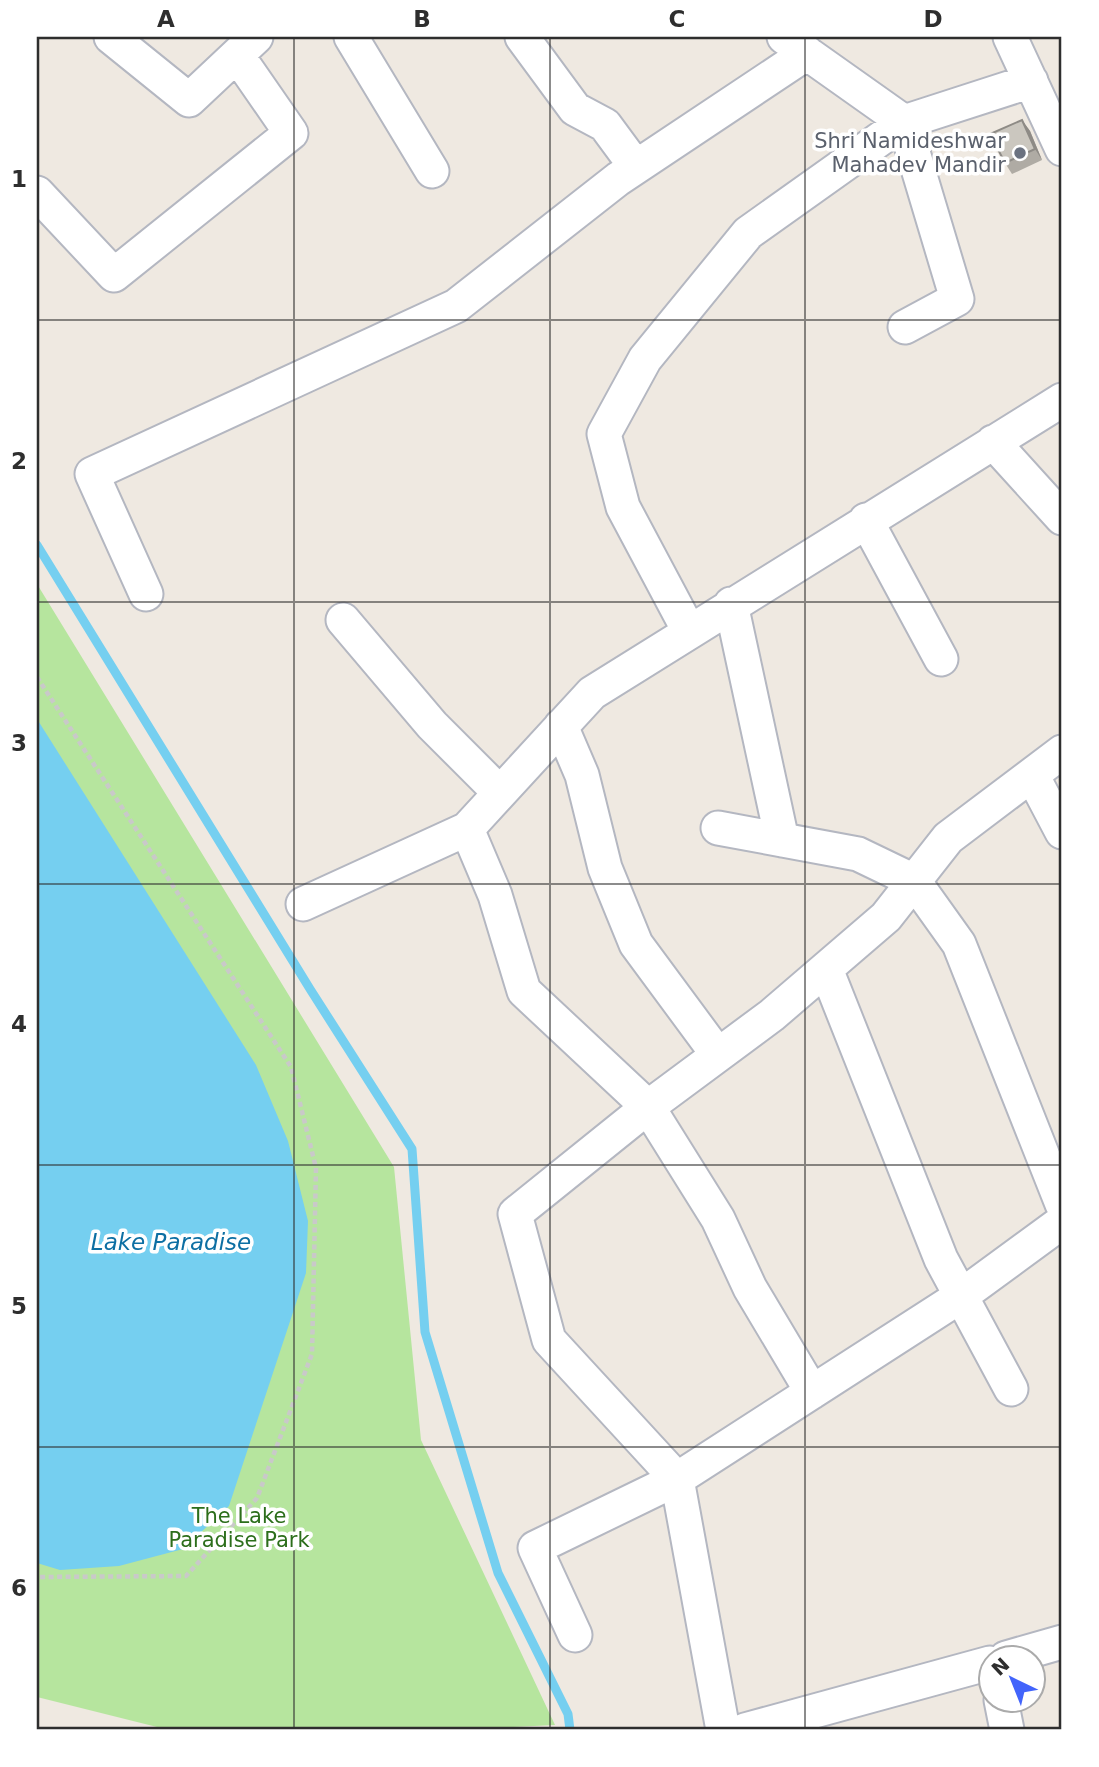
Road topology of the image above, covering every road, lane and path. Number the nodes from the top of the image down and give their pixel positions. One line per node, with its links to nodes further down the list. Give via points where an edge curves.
1 (111, 37): 6 (street, via 188,100)
2 (351, 37): 11 (street)
3 (522, 37): 10 (street, via 575,109 605,125)
4 (1010, 37): 7 (street)
5 (795, 45): 8 (street); 10 (street)
6 (246, 46): 12 (street, via 291,133 114,275)
7 (1031, 81): 8 (street); 9 (street)
8 (904, 122): 13 (street, via 957,299); 21 (street, via 748,233 645,359 604,434 624,507)
9 (1062, 149)
10 (636, 167): 18 (street, via 456,306 92,474)
11 (432, 171)
12 (37, 193)
13 (905, 327)
14 (1062, 400): 15 (street)
15 (993, 442): 16 (street); 17 (street)
16 (1062, 518)
17 (866, 520): 19 (street); 22 (street)
18 (146, 594)
19 (731, 604): 21 (street); 31 (street)
20 (342, 620): 27 (street, via 432,725)
21 (689, 631): 24 (street, via 592,693)
22 (941, 659)
23 (37, 677): 43 (path, via 291,1067 316,1168 312,1354 257,1497 186,1576)
24 (561, 726): 27 (street); 35 (street, via 582,775 605,868 636,944)
25 (1062, 752): 26 (street)
26 (1032, 775): 30 (street); 32 (street, via 948,838)
27 (500, 793): 29 (street)
28 (718, 828): 31 (street)
29 (467, 829): 33 (street); 36 (street, via 495,895 524,991)
30 (1062, 832)
31 (782, 840): 32 (street, via 858,854)
32 (914, 881): 34 (street, via 886,918); 37 (street, via 959,944)
33 (303, 904)
34 (826, 969): 35 (street); 39 (street, via 941,1259)
35 (718, 1055): 36 (street)
36 (648, 1107): 41 (street, via 718,1219 750,1288); 42 (street, via 515,1214 548,1340)
37 (1062, 1204)
38 (1062, 1222): 39 (street)
39 (961, 1296): 40 (street); 41 (street)
40 (1011, 1389)
41 (812, 1392): 42 (street)
42 (677, 1479): 44 (street, via 535,1548); 46 (street)
43 (37, 1577)
44 (575, 1635)
45 (976, 1667): 47 (street)
46 (723, 1730)
47 (746, 1730)

